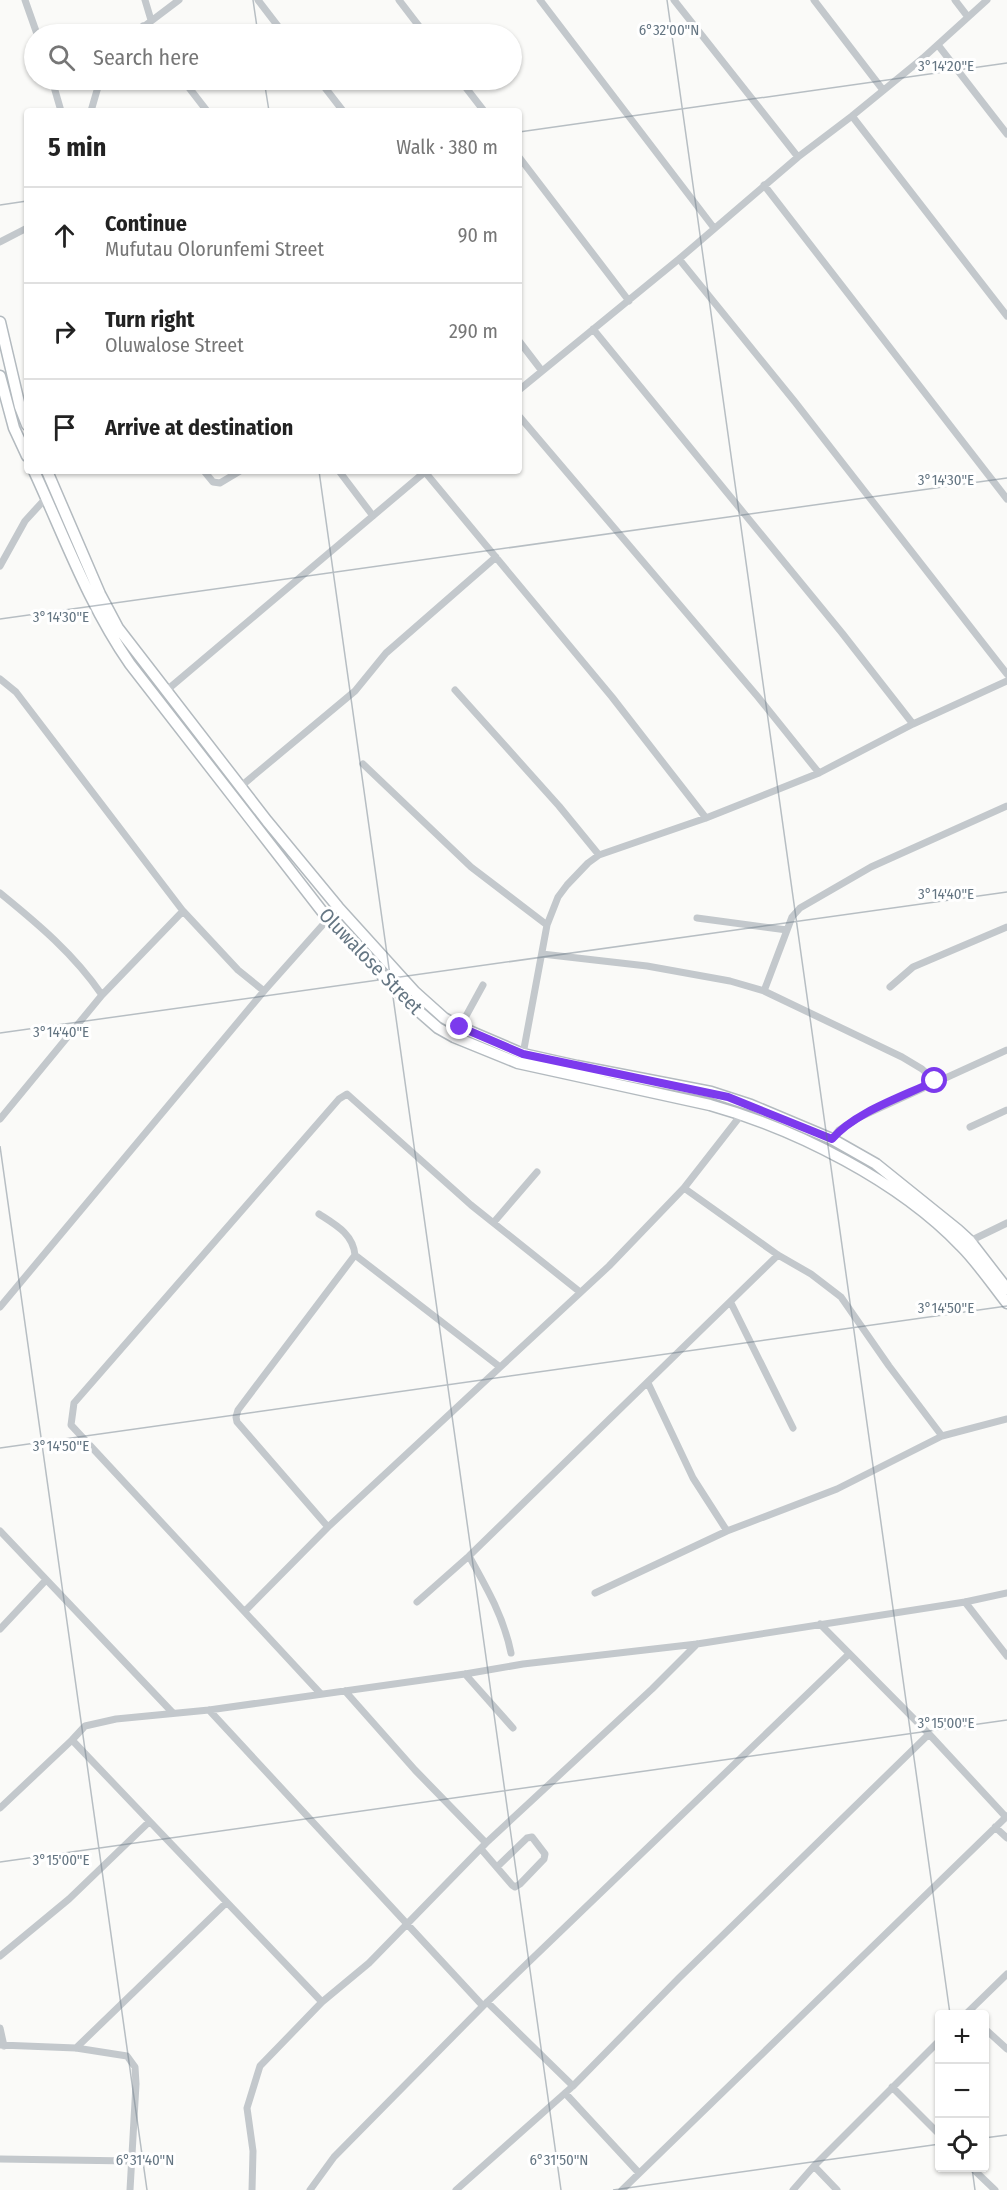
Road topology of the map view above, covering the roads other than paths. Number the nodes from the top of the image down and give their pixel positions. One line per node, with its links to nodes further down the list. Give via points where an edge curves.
1 (25, 0): 13 (street)
2 (145, 0): 12 (street)
3 (179, 0): 12 (street)
4 (258, 0): 15 (street)
5 (399, 0): 16 (street)
6 (540, 0): 34 (street)
7 (674, 0): 31 (street)
8 (814, 0): 23 (street)
9 (954, 0): 11 (street)
10 (987, 0): 11 (street)
11 (968, 17): 17 (street)
12 (151, 20): 14 (street)
13 (33, 24)
14 (146, 24)
15 (276, 24)
16 (418, 24)
17 (938, 45): 23 (street); 30 (street)
18 (55, 90): 24 (street)
19 (97, 90): 25 (street)
20 (191, 90): 26 (street)
21 (327, 90): 27 (street)
22 (468, 90): 28 (street)
23 (884, 90): 29 (street)
24 (60, 108)
25 (92, 108)
26 (205, 108)
27 (341, 108)
28 (482, 108)
29 (852, 116): 31 (street); 39 (street)
30 (1007, 134)
31 (798, 157): 33 (street)
32 (522, 161): 38 (street)
33 (764, 185): 34 (street); 57 (street)
34 (714, 228): 37 (street)
35 (24, 230): 36 (street)
36 (0, 242)
37 (679, 259): 38 (street); 61 (street)
38 (628, 301): 41 (street)
39 (1007, 316)
40 (0, 322): 46 (street)
41 (593, 329): 43 (street); 66 (street)
42 (522, 345): 43 (street)
43 (542, 371): 45 (street)
44 (0, 376): 48 (street)
45 (522, 388)
46 (24, 413)
47 (522, 420): 69 (street)
48 (24, 450)
49 (35, 474): 56 (street, Oluwalose Street)
50 (48, 474): 64 (street, Oluwalose Street, via 118,628)
51 (206, 474): 52 (street, via 213,482 220,483)
52 (235, 474)
53 (341, 474): 58 (street)
54 (422, 474): 58 (street)
55 (427, 474): 59 (street)
56 (46, 498): 60 (street, via 25,521); 67 (street, Oluwalose Street, via 108,633)
57 (1007, 499)
58 (373, 516): 64 (street)
59 (496, 557): 70 (street, via 386,653 355,691); 72 (street)
60 (0, 566)
61 (1007, 674)
62 (0, 679): 75 (street, via 16,692)
63 (1007, 681): 66 (street)
64 (167, 690): 67 (street, Oluwalose Street)
65 (454, 690): 73 (street)
66 (913, 724): 69 (street)
67 (215, 763): 70 (street, Oluwalose Street); 77 (street, Oluwalose Street)
68 (363, 764): 78 (street, via 471,867)
69 (819, 772): 72 (street)
70 (240, 787): 87 (street, Oluwalose Street, via 338,908 415,992)
71 (1007, 806): 80 (street, via 871,867 800,908)
72 (706, 818): 73 (street)
73 (599, 855): 78 (street, via 582,868 558,897)
74 (0, 893): 86 (street, via 65,948)
75 (183, 911): 84 (street, via 238,970); 86 (street)
76 (697, 918): 80 (street)
77 (328, 919): 84 (street); 92 (street, Oluwalose Street, via 407,1001 454,1037 518,1063)
78 (547, 925): 81 (street)
79 (1007, 927): 83 (street, via 913,967)
80 (787, 930): 85 (street)
81 (542, 954): 85 (street, via 647,966); 89 (street)
82 (483, 985): 87 (street)
83 (890, 987)
84 (264, 991): 108 (street)
85 (764, 991): 90 (street, via 902,1057)
86 (102, 995): 93 (street)
87 (460, 1027): 89 (street, Oluwalose Street)
88 (1007, 1050): 90 (street)
89 (523, 1054): 95 (street, Oluwalose Street, via 711,1092)
90 (935, 1081): 95 (street, via 860,1117)
91 (1007, 1110): 94 (street)
92 (741, 1115): 97 (street); 107 (street, Oluwalose Street, via 825,1148 928,1216 962,1247)
93 (0, 1119)
94 (970, 1126)
95 (832, 1139): 101 (street, Oluwalose Street, via 876,1164)
96 (537, 1172): 99 (street)
97 (684, 1188): 103 (street); 105 (street)
98 (319, 1214): 102 (street, via 354,1242)
99 (494, 1222): 105 (street); 123 (street, via 347,1094 343,1095 74,1403 71,1425)
100 (1007, 1223): 101 (street)
101 (970, 1241): 104 (street, Oluwalose Street)
102 (355, 1255): 109 (street); 114 (street, via 236,1417)
103 (778, 1255): 106 (street); 113 (street, via 841,1297)
104 (1007, 1289)
105 (580, 1292): 109 (street)
106 (731, 1303): 110 (street); 112 (street)
107 (1007, 1303)
108 (0, 1307)
109 (500, 1367): 114 (street)
110 (648, 1383): 116 (street, via 693,1478); 117 (street)
111 (1007, 1419): 113 (street)
112 (793, 1428)
113 (942, 1436): 116 (street, via 837,1489)
114 (328, 1527): 123 (street)
115 (0, 1531): 118 (street)
116 (727, 1531): 119 (street)
117 (469, 1556): 121 (street); 127 (street, via 507,1631)
118 (46, 1580): 125 (street); 134 (street)
119 (595, 1593)
120 (1007, 1593): 122 (street)
121 (417, 1602)
122 (965, 1602): 124 (street); 129 (street)
123 (245, 1611): 132 (street)
124 (820, 1624): 126 (street); 128 (street)
125 (0, 1629)
126 (697, 1644): 130 (street); 143 (street)
127 (511, 1653)
128 (849, 1654): 136 (street); 150 (street)
129 (1007, 1656)
130 (465, 1674): 131 (street); 135 (street)
131 (345, 1691): 132 (street); 143 (street)
132 (320, 1693): 133 (street)
133 (209, 1710): 134 (street); 146 (street)
134 (172, 1712): 137 (street, via 84,1726)
135 (513, 1728)
136 (929, 1734): 139 (street); 158 (street)
137 (72, 1740): 138 (street); 140 (street)
138 (0, 1808)
139 (1007, 1816): 141 (street)
140 (149, 1822): 145 (street); 147 (street, via 69,1899)
141 (995, 1827): 142 (street); 166 (street)
142 (1007, 1839)
143 (484, 1846): 144 (street); 146 (street)
144 (497, 1867): 144 (street, via 515,1887 545,1854 532,1837 527,1838)
145 (226, 1903): 149 (street); 156 (street)
146 (407, 1925): 149 (street); 150 (street)
147 (0, 1956)
148 (1007, 1974): 151 (street)
149 (322, 2002): 168 (street, via 260,2066 248,2108)
150 (485, 2004): 158 (street); 169 (street, via 334,2157)
151 (972, 2010)
152 (0, 2028): 155 (street)
153 (989, 2033): 157 (street)
154 (935, 2044): 159 (street)
155 (2, 2045): 156 (street)
156 (76, 2048): 163 (street, via 127,2056 135,2067)
157 (1007, 2049)
158 (573, 2086): 160 (street)
159 (892, 2087): 161 (street); 164 (street)
160 (565, 2093): 166 (street); 170 (street)
161 (935, 2131)
162 (0, 2159): 163 (street)
163 (131, 2161): 167 (street)
164 (814, 2166): 172 (street); 173 (street)
165 (976, 2172): 174 (street)
166 (639, 2173): 171 (street)
167 (130, 2190)
168 (252, 2190)
169 (310, 2190)
170 (456, 2190)
171 (622, 2190)
172 (793, 2190)
173 (837, 2190)
174 (995, 2190)

